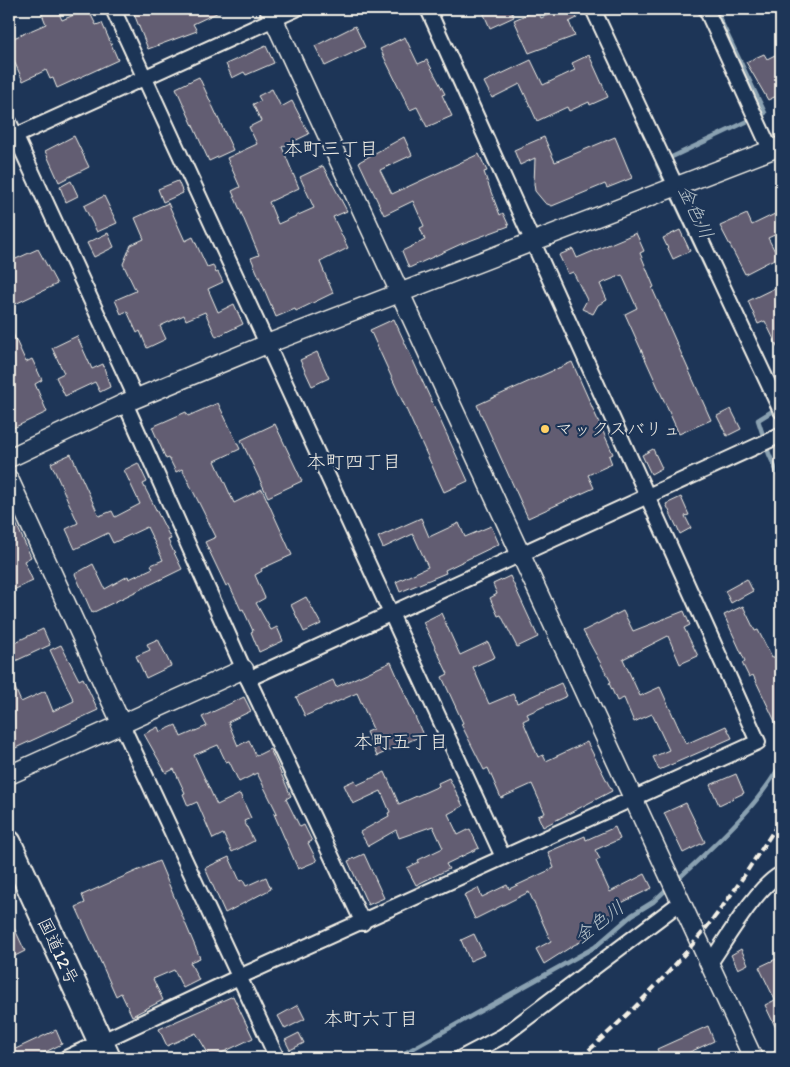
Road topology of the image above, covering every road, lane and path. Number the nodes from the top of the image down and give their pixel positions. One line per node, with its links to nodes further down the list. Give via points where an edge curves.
1 (113, 9): 7 (street)
2 (296, 9): 6 (street)
3 (428, 9): 12 (street)
4 (593, 9): 11 (street)
5 (706, 9): 10 (street)
6 (272, 14): 7 (street); 13 (street)
7 (144, 78): 9 (street); 14 (street)
8 (9, 122): 9 (street)
9 (12, 137): 15 (street)
10 (776, 148): 11 (street)
11 (675, 187): 12 (street); 16 (street)
12 (532, 240): 13 (street); 20 (street)
13 (400, 292): 14 (street); 21 (street)
14 (268, 344): 15 (street); 22 (street)
15 (130, 401): 18 (street); 23 (street)
16 (781, 411)
17 (781, 436): 20 (street)
18 (9, 458)
19 (9, 479): 24 (street)
20 (646, 497): 21 (street); 26 (street, via 758,742)
21 (520, 553): 22 (street); 26 (street)
22 (390, 614): 23 (street); 28 (street)
23 (246, 674): 24 (street); 31 (street)
24 (122, 725): 25 (street); 33 (street)
25 (9, 775)
26 (632, 798): 28 (street); 30 (street)
27 (9, 843): 34 (highway, 国道12号)
28 (503, 857): 31 (street)
29 (781, 874): 32 (street, via 772,878 747,909)
30 (681, 902): 32 (street); 37 (street, via 503,1036)
31 (363, 923): 33 (street)
32 (710, 963): 38 (street)
33 (239, 977): 34 (street); 36 (street)
34 (104, 1050): 35 (street)
35 (66, 1058)
36 (277, 1058)
37 (461, 1058)
38 (753, 1058)

